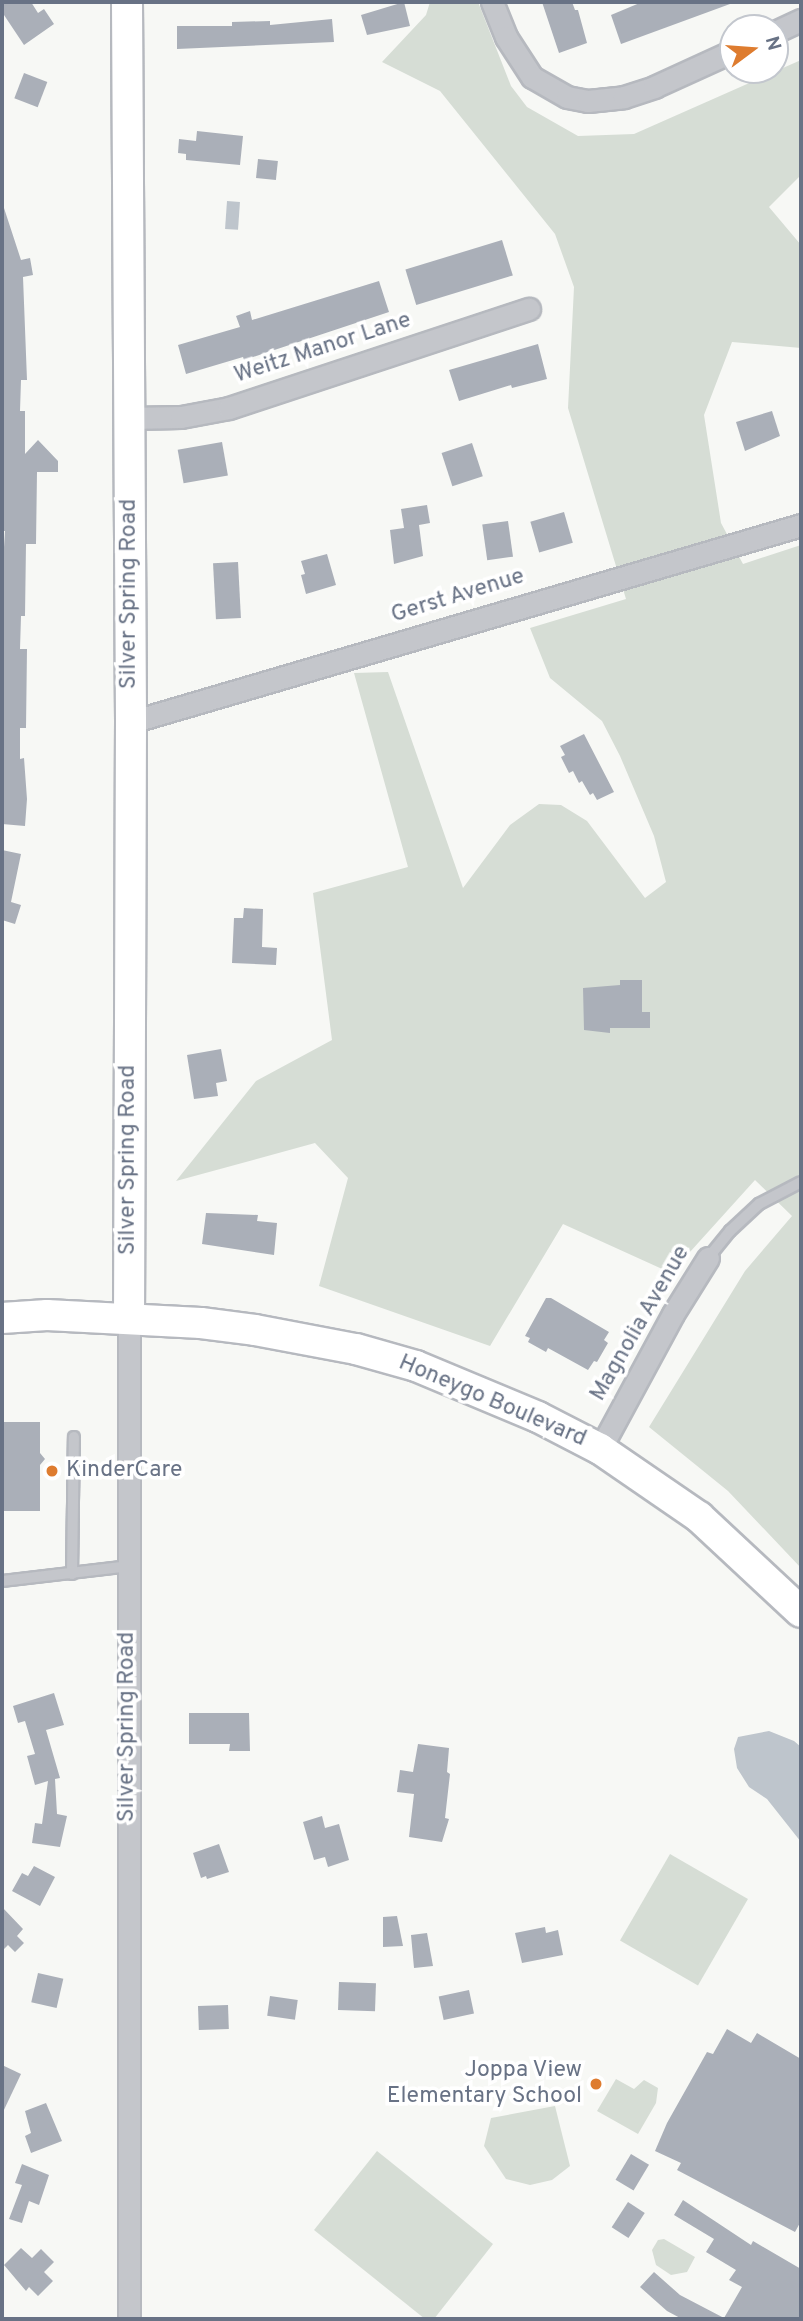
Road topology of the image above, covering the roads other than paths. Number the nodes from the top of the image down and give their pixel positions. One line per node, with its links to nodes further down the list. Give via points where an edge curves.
1 (127, 2): 5 (main road, Silver Spring Road)
2 (492, 2): 3 (street, via 506,37 532,77 567,97 588,101 624,97)
3 (719, 57)
4 (529, 309): 5 (street, Weitz Manor Lane, via 229,408 181,417)
5 (129, 418): 7 (main road, Silver Spring Road)
6 (801, 525): 7 (street, Gerst Avenue)
7 (131, 722): 11 (main road, Silver Spring Road)
8 (801, 1182): 9 (lane, Magnolia Avenue, via 759,1204)
9 (708, 1258): 13 (street, Magnolia Avenue)
10 (2, 1318): 11 (main road, Honeygo Boulevard)
11 (129, 1318): 13 (main road, Honeygo Boulevard, via 255,1329 416,1366 538,1417); 14 (street, Silver Spring Road)
12 (74, 1437): 15 (lane)
13 (600, 1449): 17 (main road, Honeygo Boulevard, via 699,1517)
14 (129, 1566): 15 (lane); 18 (street, Silver Spring Road)
15 (72, 1574): 16 (lane)
16 (2, 1581)
17 (801, 1612)
18 (129, 2319)

